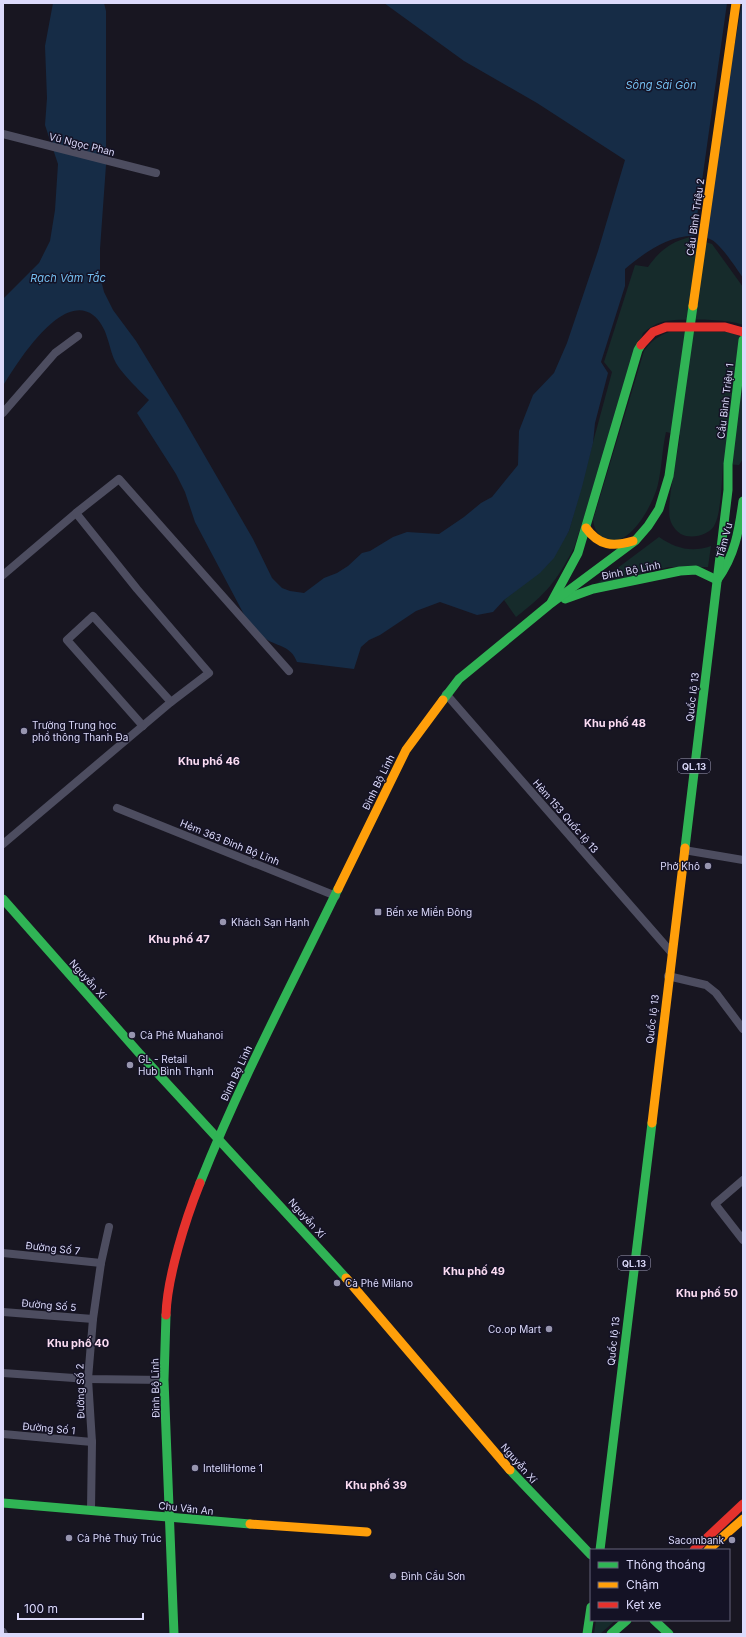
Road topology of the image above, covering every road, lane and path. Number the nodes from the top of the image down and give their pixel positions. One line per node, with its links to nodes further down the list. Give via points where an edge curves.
1 (736, 3): 9 (main road, Cầu Bình Triệu 2)
2 (3, 134): 3 (street, Vũ Ngọc Phan)
3 (156, 173)
4 (743, 332): 13 (main road, via 725,327 666,327 657,329 643,341 638,350)
5 (78, 336): 8 (street, via 55,353)
6 (743, 340): 10 (main road, Cầu Bình Triệu 1 / QL.13)
7 (743, 402): 10 (main road, Cầu Bình Triệu 1 / QL.13)
8 (3, 412)
9 (675, 434): 14 (main road, Đinh Bộ Lĩnh, via 663,498 653,519)
10 (732, 464): 16 (main road, Quốc lộ 13 / QL.13)
11 (743, 501): 16 (main road, Tầm Vu, via 738,537 732,557)
12 (76, 513): 15 (street); 18 (street, via 119,479); 20 (street, via 209,673)
13 (586, 528): 14 (main road, via 606,545 614,546); 17 (main road, via 578,553)
14 (635, 541): 17 (main road, Đinh Bộ Lĩnh)
15 (3, 574)
16 (717, 580): 17 (main road, Đinh Bộ Lĩnh, via 696,570 680,571 593,589); 24 (main road, Quốc lộ 13 / QL.13)
17 (549, 605): 19 (main road, Đinh Bộ Lĩnh, via 459,679)
18 (289, 671)
19 (446, 694): 26 (main road, Đinh Bộ Lĩnh, via 406,750 386,786); 28 (street, Hẻm 153 Quốc lộ 13)
20 (171, 702): 21 (street); 21 (street, via 93,616 67,640)
21 (143, 726): 23 (street)
22 (116, 808): 26 (street, Hẻm 363 Đinh Bộ Lĩnh)
23 (3, 844)
24 (684, 850): 25 (street); 28 (main road, Quốc lộ 13 / QL.13)
25 (743, 860)
26 (336, 896): 31 (main road, Đinh Bộ Lĩnh)
27 (3, 900): 31 (main road, Nguyễn Xí)
28 (671, 952): 29 (main road, Quốc lộ 13 / QL.13)
29 (668, 976): 30 (street, via 706,985 716,993); 50 (main road, Quốc lộ 13 / QL.13)
30 (743, 1030)
31 (218, 1138): 41 (main road, Đinh Bộ Lĩnh, via 191,1206 172,1273 166,1312); 53 (main road, Nguyễn Xí, via 342,1273 523,1485)
32 (743, 1180): 34 (street, via 715,1204)
33 (109, 1227): 36 (street, Đường Số 2)
34 (743, 1240)
35 (3, 1253): 36 (street, Đường Số 7)
36 (101, 1263): 38 (street, Đường Số 2)
37 (3, 1312): 38 (street, Đường Số 5)
38 (92, 1319): 40 (street, Đường Số 2)
39 (3, 1373): 40 (street)
40 (88, 1379): 41 (street); 43 (street, Đường Số 2)
41 (164, 1380): 47 (main road, Đinh Bộ Lĩnh)
42 (3, 1434): 43 (street, Đường Số 1)
43 (92, 1442): 46 (street, Đường Số 2)
44 (3, 1503): 46 (main road, Chu Văn An)
45 (743, 1504): 51 (main road)
46 (91, 1509): 47 (main road, Chu Văn An)
47 (170, 1517): 49 (main road, Chu Văn An); 57 (main road, Đinh Bộ Lĩnh)
48 (743, 1519): 52 (main road)
49 (366, 1532)
50 (600, 1549)
51 (695, 1549)
52 (709, 1549)
53 (590, 1554)
54 (590, 1612): 58 (main road)
55 (626, 1621): 59 (main road)
56 (655, 1621): 60 (main road)
57 (174, 1634)
58 (586, 1634)
59 (611, 1634)
60 (669, 1634)

